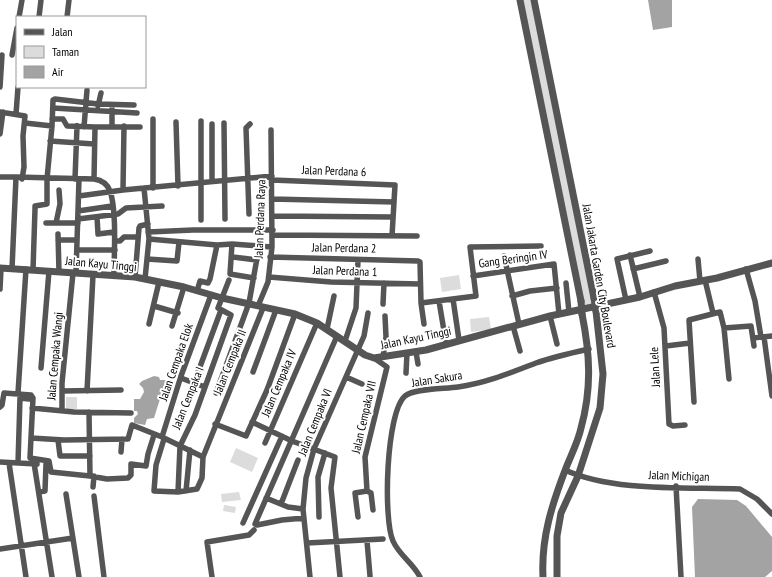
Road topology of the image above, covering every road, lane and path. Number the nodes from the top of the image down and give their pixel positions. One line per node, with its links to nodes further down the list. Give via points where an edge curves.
1 (22, 0): 6 (street)
2 (41, 0): 7 (street)
3 (69, 0): 8 (street)
4 (520, 0): 10 (street, Jalan Jakarta Garden City Boulevard)
5 (534, 0): 9 (street, Jalan Jakarta Garden City Boulevard)
6 (19, 16)
7 (39, 16)
8 (67, 16)
9 (539, 25): 10 (street); 236 (street, Jalan Jakarta Garden City Boulevard, bridge, via 594,298 603,374 600,408)
10 (525, 27): 179 (street, Jalan Jakarta Garden City Boulevard, bridge)
11 (16, 37): 13 (street)
12 (1, 54): 13 (street); 14 (street)
13 (14, 56)
14 (0, 87)
15 (18, 88): 28 (street)
16 (87, 90): 18 (street)
17 (101, 93): 19 (street)
18 (86, 102): 19 (street); 22 (street, via 55,99); 23 (street)
19 (98, 104): 20 (street); 24 (street)
20 (112, 105): 21 (street); 25 (street)
21 (134, 105)
22 (52, 108): 23 (street); 29 (street)
23 (86, 110): 24 (street); 41 (street)
24 (97, 111): 25 (street)
25 (112, 111): 27 (street); 39 (street)
26 (2, 112): 28 (street); 45 (street)
27 (137, 113)
28 (16, 114): 33 (street, via 25,116)
29 (52, 119): 37 (street); 38 (street, via 63,119 67,126)
30 (153, 119): 61 (street)
31 (201, 121): 58 (street)
32 (176, 122): 59 (street)
33 (25, 123): 37 (street); 50 (street, via 24,167)
34 (224, 123): 56 (street)
35 (212, 124): 57 (street)
36 (250, 124): 51 (street, via 246,128)
37 (52, 126): 46 (street)
38 (77, 126): 41 (street); 47 (street, Jalan Cempaka Wangi)
39 (112, 126): 40 (street); 42 (street)
40 (124, 126): 43 (street); 63 (street)
41 (84, 127): 42 (street)
42 (95, 127): 48 (street)
43 (140, 127)
44 (272, 130): 52 (street, Jalan Perdana Raya)
45 (0, 134)
46 (50, 141): 47 (street); 53 (street)
47 (76, 144): 48 (street); 54 (street, Jalan Cempaka Wangi)
48 (94, 144): 55 (street)
49 (0, 177): 50 (street)
50 (19, 178): 53 (street); 111 (street)
51 (247, 178): 52 (street, Jalan Perdana 6); 56 (street, Jalan Perdana 6); 72 (street)
52 (272, 178): 66 (street, Jalan Perdana Raya); 67 (street, Jalan Perdana 6, via 395,186)
53 (47, 179): 54 (street); 112 (street, via 47,205 35,206 34,209)
54 (77, 179): 55 (street); 65 (street, Jalan Cempaka Wangi)
55 (94, 179): 64 (street, via 106,184)
56 (224, 180): 57 (street, Jalan Perdana 6); 77 (street)
57 (212, 181): 58 (street, Jalan Perdana 6)
58 (200, 183): 59 (street, Jalan Perdana 6); 78 (street)
59 (178, 186): 61 (street, Jalan Perdana 6)
60 (144, 188): 61 (street, Jalan Perdana 6); 63 (street, Jalan Perdana 6); 69 (street)
61 (153, 188)
62 (60, 190): 81 (street)
63 (123, 190): 64 (street, Jalan Perdana 6)
64 (110, 192): 65 (street, Jalan Perdana 6); 68 (street)
65 (79, 196): 71 (street, Jalan Cempaka Wangi)
66 (272, 199): 67 (street); 74 (street, Jalan Perdana Raya)
67 (394, 202): 76 (street)
68 (112, 206): 71 (street); 73 (street)
69 (145, 206): 70 (street); 73 (street, via 126,208 120,214); 82 (street)
70 (162, 206)
71 (78, 211): 79 (street, Jalan Cempaka Wangi)
72 (249, 214)
73 (113, 215): 75 (street); 83 (street)
74 (272, 216): 76 (street); 84 (street, Jalan Perdana Raya)
75 (97, 217): 79 (street); 83 (street, via 98,233)
76 (392, 217): 86 (street)
77 (225, 219)
78 (201, 220)
79 (78, 221): 81 (street); 89 (street, Jalan Cempaka Wangi)
80 (46, 223): 81 (street)
81 (56, 223)
82 (148, 224): 85 (street); 88 (street, via 139,226)
83 (114, 232): 90 (street)
84 (273, 233): 85 (street, via 165,232); 86 (street); 96 (street, Jalan Perdana Raya)
85 (149, 235): 91 (street); 104 (street)
86 (392, 236): 87 (street)
87 (417, 236)
88 (138, 237): 90 (street, via 124,237 120,241); 122 (street)
89 (77, 240): 97 (street, Jalan Cempaka Wangi); 117 (street, via 58,237)
90 (115, 241): 98 (street)
91 (179, 242): 93 (street); 104 (street, via 177,261)
92 (232, 244): 93 (street); 95 (street); 102 (street)
93 (217, 245): 136 (street, via 210,279 208,283 200,281)
94 (541, 246): 121 (street, via 471,246 469,248)
95 (259, 247): 96 (street); 106 (street)
96 (272, 247): 103 (street, Jalan Perdana Raya)
97 (77, 250): 98 (street); 118 (street, Jalan Cempaka Wangi)
98 (115, 250): 120 (street)
99 (650, 251): 100 (street)
100 (630, 255): 113 (street); 144 (street, via 616,260)
101 (504, 256): 115 (street)
102 (233, 257): 106 (street); 124 (street, via 230,274)
103 (270, 257): 107 (street, Jalan Perdana 2); 123 (street, Jalan Perdana Raya)
104 (147, 259): 125 (street)
105 (698, 259): 127 (street)
106 (257, 260): 124 (street)
107 (358, 260): 129 (street); 132 (street, Jalan Perdana 2, via 418,260)
108 (666, 261): 113 (street)
109 (772, 262): 114 (street, Jalan Kayu Tinggi)
110 (1, 268): 111 (street, Jalan Kayu Tinggi); 135 (street)
111 (12, 269): 112 (street, Jalan Kayu Tinggi)
112 (29, 269): 116 (street, Jalan Kayu Tinggi); 199 (street)
113 (633, 269): 141 (street)
114 (746, 269): 127 (street, Jalan Kayu Tinggi); 170 (street)
115 (506, 270): 121 (street, Gang Beringin IV); 134 (street, Gang Beringin IV, via 554,264); 140 (street)
116 (49, 271): 117 (street, Jalan Kayu Tinggi); 187 (street)
117 (59, 272): 118 (street, Jalan Kayu Tinggi)
118 (75, 273): 119 (street, Jalan Kayu Tinggi); 197 (street, Jalan Cempaka Wangi)
119 (93, 275): 120 (street, Jalan Kayu Tinggi); 198 (street)
120 (114, 276): 122 (street, Jalan Kayu Tinggi)
121 (473, 276): 143 (street, via 476,296)
122 (135, 277): 125 (street, Jalan Kayu Tinggi)
123 (269, 277): 129 (street, Jalan Perdana 1); 150 (street, Jalan Perdana Raya)
124 (254, 278): 146 (street)
125 (144, 279): 128 (street, Jalan Kayu Tinggi)
126 (228, 280): 142 (street)
127 (703, 280): 137 (street, Jalan Kayu Tinggi); 156 (street)
128 (159, 282): 133 (street, Jalan Kayu Tinggi); 149 (street)
129 (358, 283): 130 (street, Jalan Perdana 1); 173 (street, via 356,308)
130 (384, 283): 132 (street, Jalan Perdana 1); 148 (street)
131 (566, 283): 153 (street)
132 (420, 284): 147 (street)
133 (184, 287): 136 (street, Jalan Kayu Tinggi); 154 (street)
134 (557, 288): 140 (street); 158 (street, Gang Beringin IV)
135 (0, 289)
136 (197, 291): 138 (street, Jalan Kayu Tinggi)
137 (654, 292): 141 (street, Jalan Kayu Tinggi); 177 (street, Jalan Lele)
138 (211, 295): 142 (street, Jalan Kayu Tinggi); 191 (street, Jalan Cempaka Elok)
139 (334, 296): 167 (street)
140 (512, 296): 164 (street)
141 (640, 297): 144 (street, Jalan Kayu Tinggi)
142 (222, 298): 146 (street, Jalan Kayu Tinggi); 151 (street, via 218,308)
143 (453, 299): 145 (street); 172 (street)
144 (626, 300): 153 (street, Jalan Kayu Tinggi)
145 (438, 301): 147 (street); 175 (street)
146 (249, 303): 150 (street, Jalan Kayu Tinggi); 200 (street)
147 (421, 303): 163 (street)
148 (383, 304)
149 (154, 306): 154 (street); 162 (street)
150 (261, 307): 152 (street, Jalan Kayu Tinggi); 210 (street, Jalan Cempaka II)
151 (221, 310): 193 (street); 195 (street, Jalan Cempaka I, via 231,316)
152 (276, 310): 157 (street, Jalan Kayu Tinggi); 188 (street)
153 (569, 312): 158 (street, Jalan Kayu Tinggi)
154 (178, 313): 165 (street)
155 (368, 313): 180 (street, Jalan Cempaka VI, via 364,336)
156 (713, 313): 166 (street, via 721,312); 174 (street, via 689,320)
157 (295, 314): 161 (street, Jalan Kayu Tinggi); 209 (street, via 267,390)
158 (559, 314): 160 (street, Jalan Kayu Tinggi)
159 (386, 316): 184 (street)
160 (550, 316): 164 (street, Jalan Kayu Tinggi); 176 (street)
161 (317, 323): 167 (street, Jalan Kayu Tinggi); 212 (street, Jalan Cempaka IV)
162 (149, 324)
163 (424, 324)
164 (516, 325): 172 (street, Jalan Kayu Tinggi); 181 (street)
165 (172, 326)
166 (724, 328): 171 (street, via 751,326); 192 (street)
167 (327, 329): 168 (street, Jalan Kayu Tinggi)
168 (337, 336): 173 (street, Jalan Kayu Tinggi); 220 (street)
169 (772, 336): 170 (street)
170 (762, 337): 171 (street); 201 (street)
171 (753, 338): 178 (street)
172 (459, 340): 175 (street, Jalan Kayu Tinggi)
173 (345, 341): 180 (street, Jalan Kayu Tinggi)
174 (690, 343): 177 (street); 203 (street)
175 (446, 344): 182 (street, Jalan Kayu Tinggi)
176 (556, 344)
177 (666, 346): 211 (street, Jalan Lele, via 669,424)
178 (754, 346)
179 (589, 349): 234 (street, Jalan Jakarta Garden City Boulevard, via 590,373 586,405 581,429); 271 (street, Jalan Sakura, via 545,360 486,382 414,392 402,400 395,416 388,462 391,536)
180 (358, 350): 185 (street, Jalan Kayu Tinggi); 190 (street, Jalan Cempaka VI)
181 (520, 351)
182 (416, 352): 183 (street, Jalan Kayu Tinggi); 186 (street)
183 (407, 353): 184 (street, Jalan Kayu Tinggi); 189 (street)
184 (383, 357): 185 (street, Jalan Kayu Tinggi)
185 (374, 358): 240 (street, Jalan Cempaka VII, via 387,367 365,457)
186 (418, 364)
187 (41, 368)
188 (253, 372)
189 (406, 373)
190 (346, 377): 194 (street); 223 (street, Jalan Cempaka VI)
191 (181, 378): 193 (street); 216 (street, Jalan Cempaka Elok)
192 (729, 379)
193 (194, 383): 195 (street)
194 (362, 384)
195 (205, 387): 222 (street, Jalan Cempaka I)
196 (121, 390): 198 (street)
197 (62, 391): 198 (street); 206 (street, Jalan Cempaka Wangi)
198 (87, 391)
199 (18, 393): 202 (street, via 30,394); 204 (street, via 4,393)
200 (216, 393)
201 (772, 396)
202 (31, 399): 205 (street); 232 (street, via 20,398)
203 (694, 402)
204 (0, 407)
205 (32, 408): 206 (street, Jalan Cempaka Wangi); 215 (street)
206 (62, 411): 207 (street)
207 (90, 412): 208 (street); 219 (street)
208 (131, 413)
209 (252, 422): 210 (street, via 246,436); 212 (street)
210 (215, 424): 228 (street, Jalan Cempaka II)
211 (685, 425)
212 (271, 430): 214 (street, Jalan Cempaka IV); 221 (street)
213 (154, 435): 216 (street); 217 (street, via 131,426 128,439); 235 (street, via 146,466 131,464 131,475 127,478)
214 (282, 436): 220 (street, Jalan Cempaka IV); 253 (street)
215 (31, 438): 218 (street); 235 (street, via 30,458 49,461 50,471)
216 (163, 438): 222 (street); 242 (street, Jalan Cempaka Elok, via 156,465 154,491)
217 (122, 439): 219 (street); 225 (street)
218 (58, 440): 219 (street); 227 (street, via 60,456)
219 (90, 440): 227 (street)
220 (292, 441): 223 (street, Jalan Cempaka IV); 245 (street)
221 (265, 444)
222 (180, 446): 224 (street); 242 (street, Jalan Cempaka I)
223 (314, 449): 226 (street, Jalan Cempaka IV); 247 (street, Jalan Cempaka VI, via 306,478)
224 (190, 450): 228 (street); 239 (street)
225 (121, 452)
226 (325, 453): 250 (street, via 318,477); 259 (street, via 335,458 331,488)
227 (90, 456): 235 (street)
228 (203, 457): 239 (street, Jalan Cempaka II, via 199,487 194,491)
229 (298, 460): 246 (street)
230 (0, 462): 231 (street)
231 (9, 463): 232 (street); 261 (street)
232 (18, 463): 233 (street)
233 (34, 464): 241 (street); 241 (street, via 46,464 45,491)
234 (565, 470): 236 (street, Jalan Michigan); 272 (street, Jalan Jakarta Garden City Boulevard, via 550,510 544,536)
235 (92, 476): 238 (street)
236 (578, 476): 237 (street, Jalan Michigan, via 612,484); 273 (street, Jalan Jakarta Garden City Boulevard, via 561,513 557,536)
237 (676, 486): 249 (street, Jalan Michigan, via 740,489 757,499); 274 (street)
238 (93, 487)
239 (186, 491): 242 (street, Jalan Cempaka II)
240 (367, 491): 248 (street, Jalan Cempaka VII, via 371,493); 251 (street, via 355,493)
241 (38, 492): 258 (street)
242 (178, 492)
243 (66, 494): 255 (street)
244 (94, 496): 267 (street)
245 (266, 498): 246 (street); 254 (street)
246 (281, 504): 247 (street)
247 (303, 509): 252 (street, Jalan Cempaka VI)
248 (373, 510)
249 (772, 514)
250 (319, 517)
251 (358, 517)
252 (304, 518): 254 (street, via 282,520); 260 (street, Jalan Cempaka VI)
253 (243, 523)
254 (255, 527): 268 (street, via 248,535 206,542)
255 (73, 538): 258 (street); 266 (street)
256 (383, 539): 257 (street)
257 (367, 541): 259 (street); 263 (street)
258 (47, 542): 261 (street); 265 (street)
259 (337, 542): 260 (street); 270 (street)
260 (307, 543): 269 (street, Jalan Cempaka VI)
261 (22, 546): 262 (street); 264 (street)
262 (0, 549)
263 (370, 576)
264 (26, 577)
265 (52, 577)
266 (79, 577)
267 (104, 577)
268 (212, 577)
269 (310, 577)
270 (340, 577)
271 (420, 577)
272 (543, 577)
273 (557, 577)
274 (681, 577)

